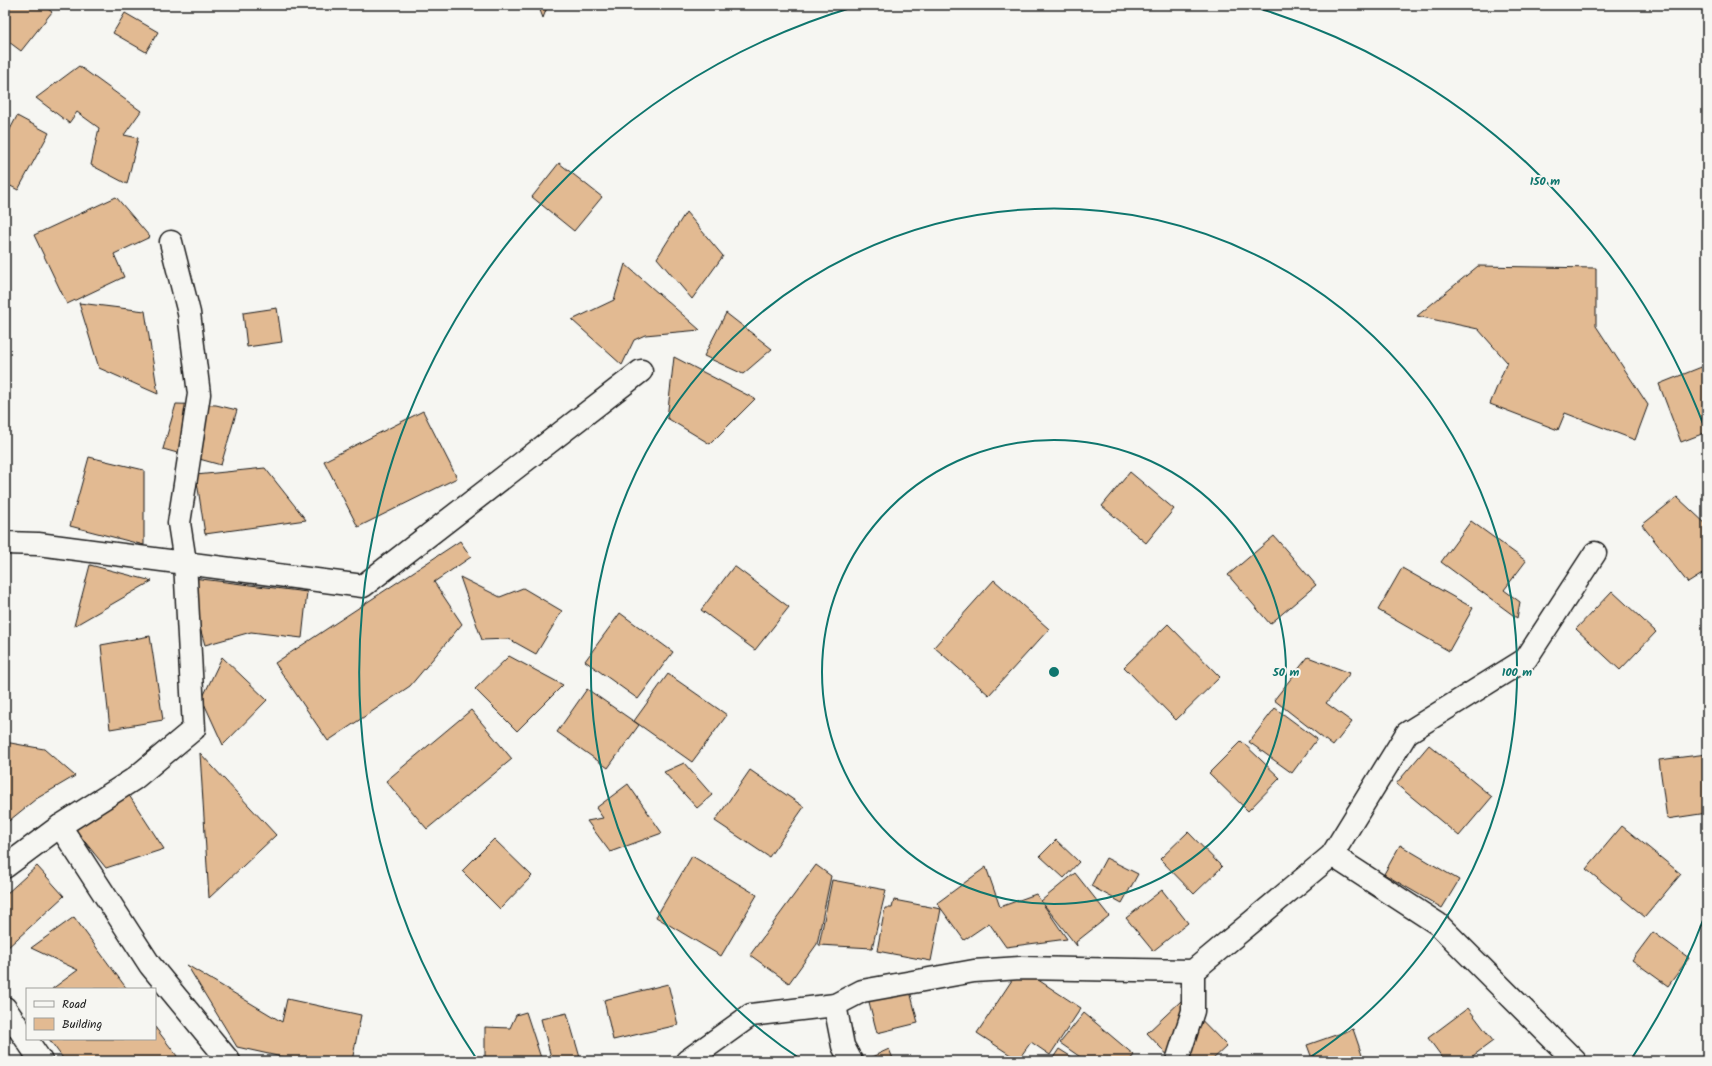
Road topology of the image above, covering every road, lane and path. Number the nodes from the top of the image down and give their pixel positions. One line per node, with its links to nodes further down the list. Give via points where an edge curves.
1 (171, 242): 5 (street, via 189,313 199,394 179,523)
2 (641, 371): 5 (street, via 363,586)
3 (5, 543): 5 (street, via 38,544)
4 (1595, 553): 7 (street, via 1526,659 1407,733)
5 (185, 562): 6 (street, via 194,728 134,779)
6 (60, 826): 8 (street); 15 (street, via 150,965)
7 (1332, 855): 9 (street); 19 (street, via 1438,924)
8 (5, 868)
9 (1192, 971): 10 (street, via 1020,968 974,971 862,991); 18 (street, via 1193,1011)
10 (834, 1005): 16 (street, via 751,1015); 17 (street, via 843,1046)
11 (5, 1008): 12 (street)
12 (26, 1039)
13 (27, 1040): 14 (street)
14 (41, 1061)
15 (229, 1061)
16 (687, 1061)
17 (851, 1061)
18 (1177, 1061)
19 (1575, 1061)

